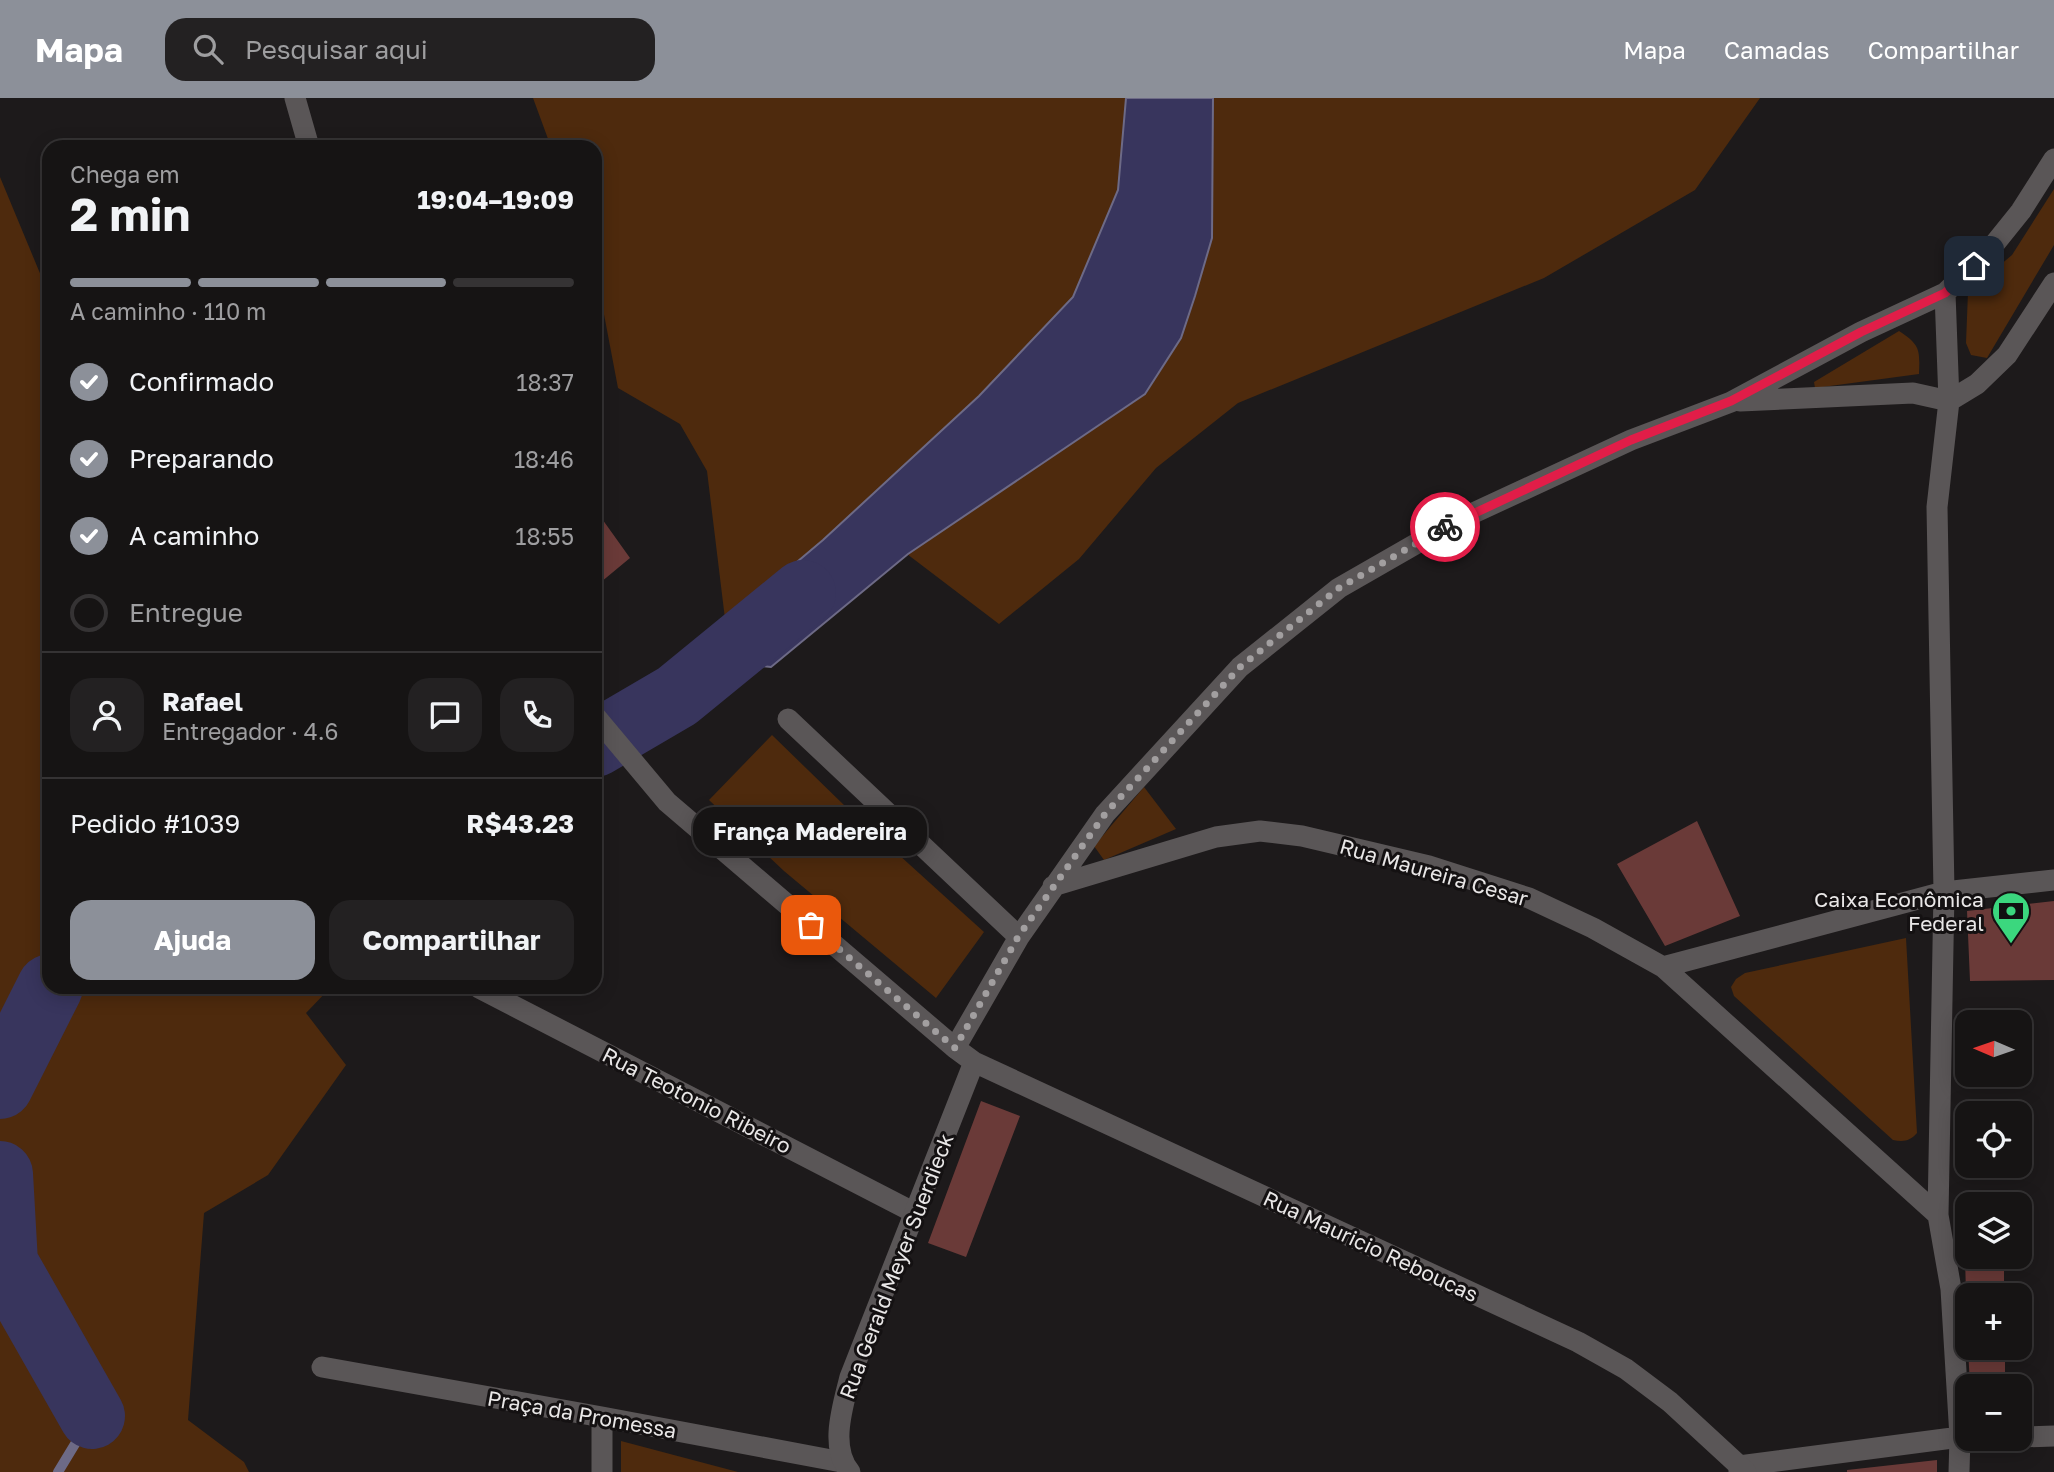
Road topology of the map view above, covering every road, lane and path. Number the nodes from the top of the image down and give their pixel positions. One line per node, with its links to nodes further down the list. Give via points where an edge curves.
1 (295, 98): 2 (street)
2 (307, 140)
3 (2054, 159): 5 (street, via 1988,252)
4 (2054, 283): 7 (street, via 2007,355 1977,384)
5 (1945, 293): 6 (street); 7 (street)
6 (1731, 401): 7 (street, via 1913,393); 11 (street, via 1631,440 1454,522 1339,588 1240,667 1105,814)
7 (1949, 401): 12 (street, via 1937,507)
8 (788, 719): 13 (street)
9 (602, 724): 16 (street, Rua Mauricio Reboucas, via 667,802)
10 (2054, 880): 12 (street)
11 (1054, 886): 13 (street); 14 (street, Rua Maureira Cesar, via 1216,837 1260,831 1302,836 1429,866 1530,898)
12 (1944, 892): 14 (street); 19 (street)
13 (1018, 937): 16 (street)
14 (1663, 967): 19 (street, Rua Maureira Cesar)
15 (491, 994): 18 (street, Rua Teotonio Ribeiro)
16 (955, 1048): 17 (street, Rua Mauricio Reboucas)
17 (974, 1062): 18 (street, Rua Gerald Meyer Suerdieck); 28 (street, Rua Mauricio Reboucas, via 1578,1342 1626,1369 1670,1402)
18 (915, 1213): 27 (street, Rua Gerald Meyer Suerdieck, via 850,1377 841,1417)
19 (1938, 1215): 21 (street)
20 (322, 1367): 22 (street, Praça da Promessa)
21 (1958, 1374)
22 (602, 1416): 27 (street, Praça da Promessa); 29 (street)
23 (2054, 1436): 24 (street)
24 (2032, 1437)
25 (1955, 1438): 28 (street)
26 (1962, 1451): 30 (street)
27 (846, 1467)
28 (1741, 1470)
29 (602, 1472)
30 (1959, 1472)

